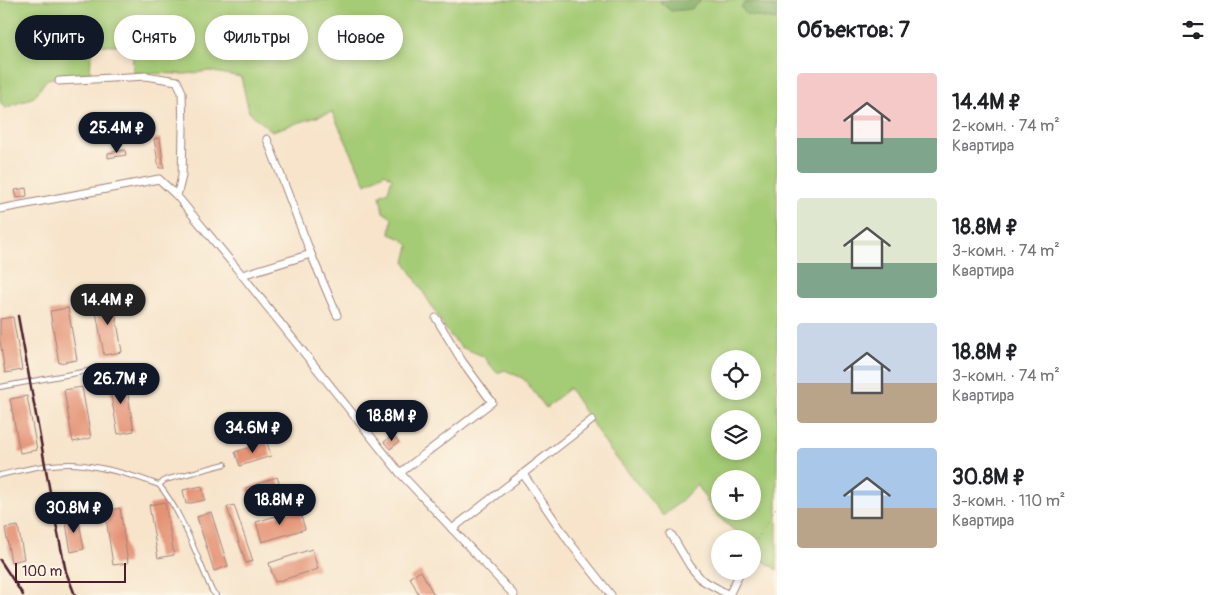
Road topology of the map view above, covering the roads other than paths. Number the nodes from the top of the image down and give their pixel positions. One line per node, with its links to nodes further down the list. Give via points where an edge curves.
1 (59, 81): 3 (street, via 146,76 177,81 182,92 183,130 182,176)
2 (267, 139): 5 (street)
3 (177, 196): 4 (street, via 159,179); 6 (street)
4 (0, 209)
5 (311, 254): 6 (street); 7 (street)
6 (242, 276): 13 (street)
7 (338, 315)
8 (436, 318): 13 (street, via 492,402)
9 (115, 366): 10 (lane)
10 (0, 388)
11 (592, 420): 15 (street)
12 (225, 464): 16 (lane, via 165,480)
13 (400, 473): 17 (street)
14 (0, 474): 16 (lane, via 83,465 139,477)
15 (523, 474): 17 (street); 22 (street, via 570,543)
16 (159, 485): 20 (lane, via 178,514)
17 (452, 529): 21 (street)
18 (671, 534): 23 (street, via 702,580)
19 (736, 580): 23 (street)
20 (213, 594)
21 (514, 595)
22 (611, 595)
23 (729, 595)

